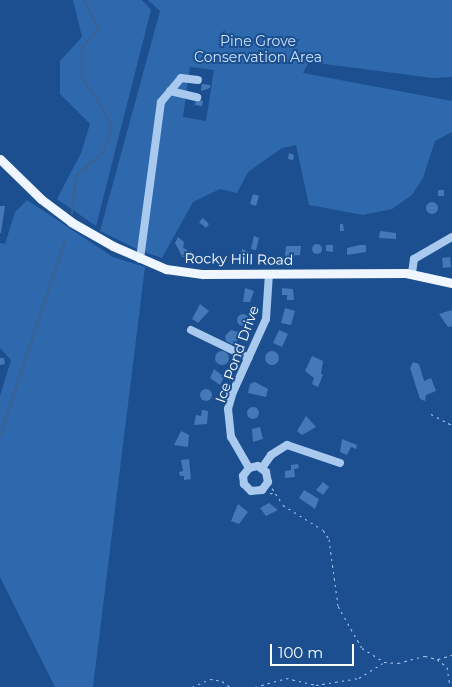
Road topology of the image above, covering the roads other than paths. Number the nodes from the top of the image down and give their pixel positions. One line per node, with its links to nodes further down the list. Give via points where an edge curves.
1 (198, 80): 2 (street, via 181,78)
2 (170, 91): 3 (street); 6 (street, via 161,102)
3 (197, 97)
4 (0, 159): 6 (main road, Rocky Hill Road, via 71,222)
5 (452, 237): 7 (street, via 414,259)
6 (140, 259): 8 (main road, Rocky Hill Road, via 194,274)
7 (412, 273): 8 (main road, Rocky Hill Road); 9 (main road, Rocky Hill Road)
8 (269, 274): 11 (street, Ice Pond Drive, via 266,319)
9 (452, 283)
10 (191, 330): 11 (street)
11 (248, 358): 13 (street, Ice Pond Drive, via 231,398 228,420 234,444)
12 (340, 463): 14 (street, via 287,444)
13 (249, 468): 14 (street); 14 (street, via 243,478 248,489 260,491 268,482)
14 (262, 468)

